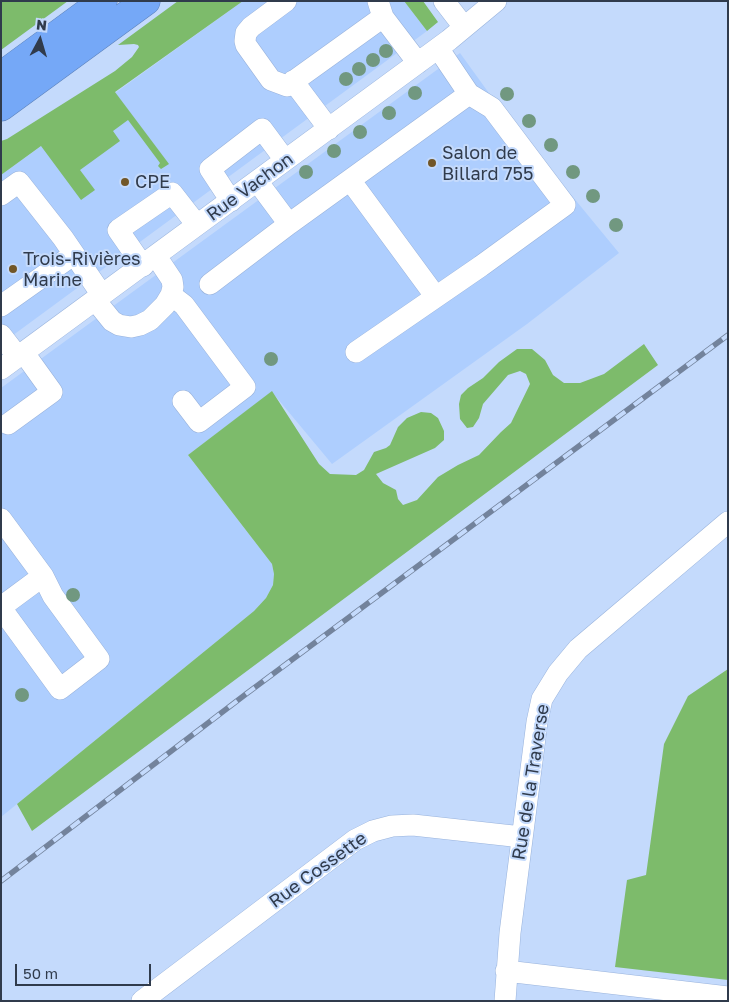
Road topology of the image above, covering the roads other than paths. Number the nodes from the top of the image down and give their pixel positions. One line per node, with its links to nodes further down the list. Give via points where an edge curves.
1 (103, 1): 10 (highway)
2 (146, 1): 13 (highway)
3 (286, 1): 11 (street, via 248,30 245,41 271,80 287,86)
4 (444, 1): 7 (street)
5 (496, 1): 7 (street, Rue Vachon)
6 (380, 9): 9 (street); 11 (street)
7 (464, 28): 8 (street, Rue Vachon)
8 (438, 48): 9 (street, Rue Vachon); 12 (street)
9 (418, 63): 14 (street, Rue Vachon)
10 (1, 76)
11 (293, 81): 14 (street)
12 (469, 94): 16 (street); 26 (street, via 492,108 566,205)
13 (1, 107)
14 (329, 129): 15 (street, Rue Vachon)
15 (285, 160): 17 (street, Rue Vachon); 19 (street, via 262,129 210,169)
16 (350, 180): 20 (street); 26 (street)
17 (257, 181): 19 (street, Rue Vachon); 20 (street)
18 (1, 195): 22 (street, via 19,182)
19 (231, 201): 21 (street, Rue Vachon)
20 (289, 224): 24 (street)
21 (197, 225): 23 (street, Rue Vachon); 23 (street, via 172,193 118,230)
22 (73, 255): 27 (street); 28 (street)
23 (149, 261): 25 (street, via 172,280); 27 (street, Rue Vachon)
24 (210, 284)
25 (171, 295): 27 (street, via 150,320 131,327 112,321); 32 (street, via 184,305 245,387 199,422)
26 (436, 297): 30 (street)
27 (99, 298): 31 (street, Rue Vachon)
28 (1, 306)
29 (1, 335): 31 (street)
30 (356, 352)
31 (14, 360): 33 (street, via 52,392)
32 (183, 401)
33 (8, 424)
34 (1, 519): 36 (street)
35 (728, 522): 38 (street, Rue de la Traverse, via 583,644 558,673 542,699 539,712)
36 (43, 576): 37 (street); 37 (street, via 53,596 99,659 60,689)
37 (1, 607)
38 (522, 837): 39 (street, Rue de la Traverse); 41 (street, Rue Cossette, via 413,825 373,831 355,840)
39 (506, 971): 40 (street); 42 (street, Rue de la Traverse)
40 (724, 998)
41 (142, 1001)
42 (504, 1001)

